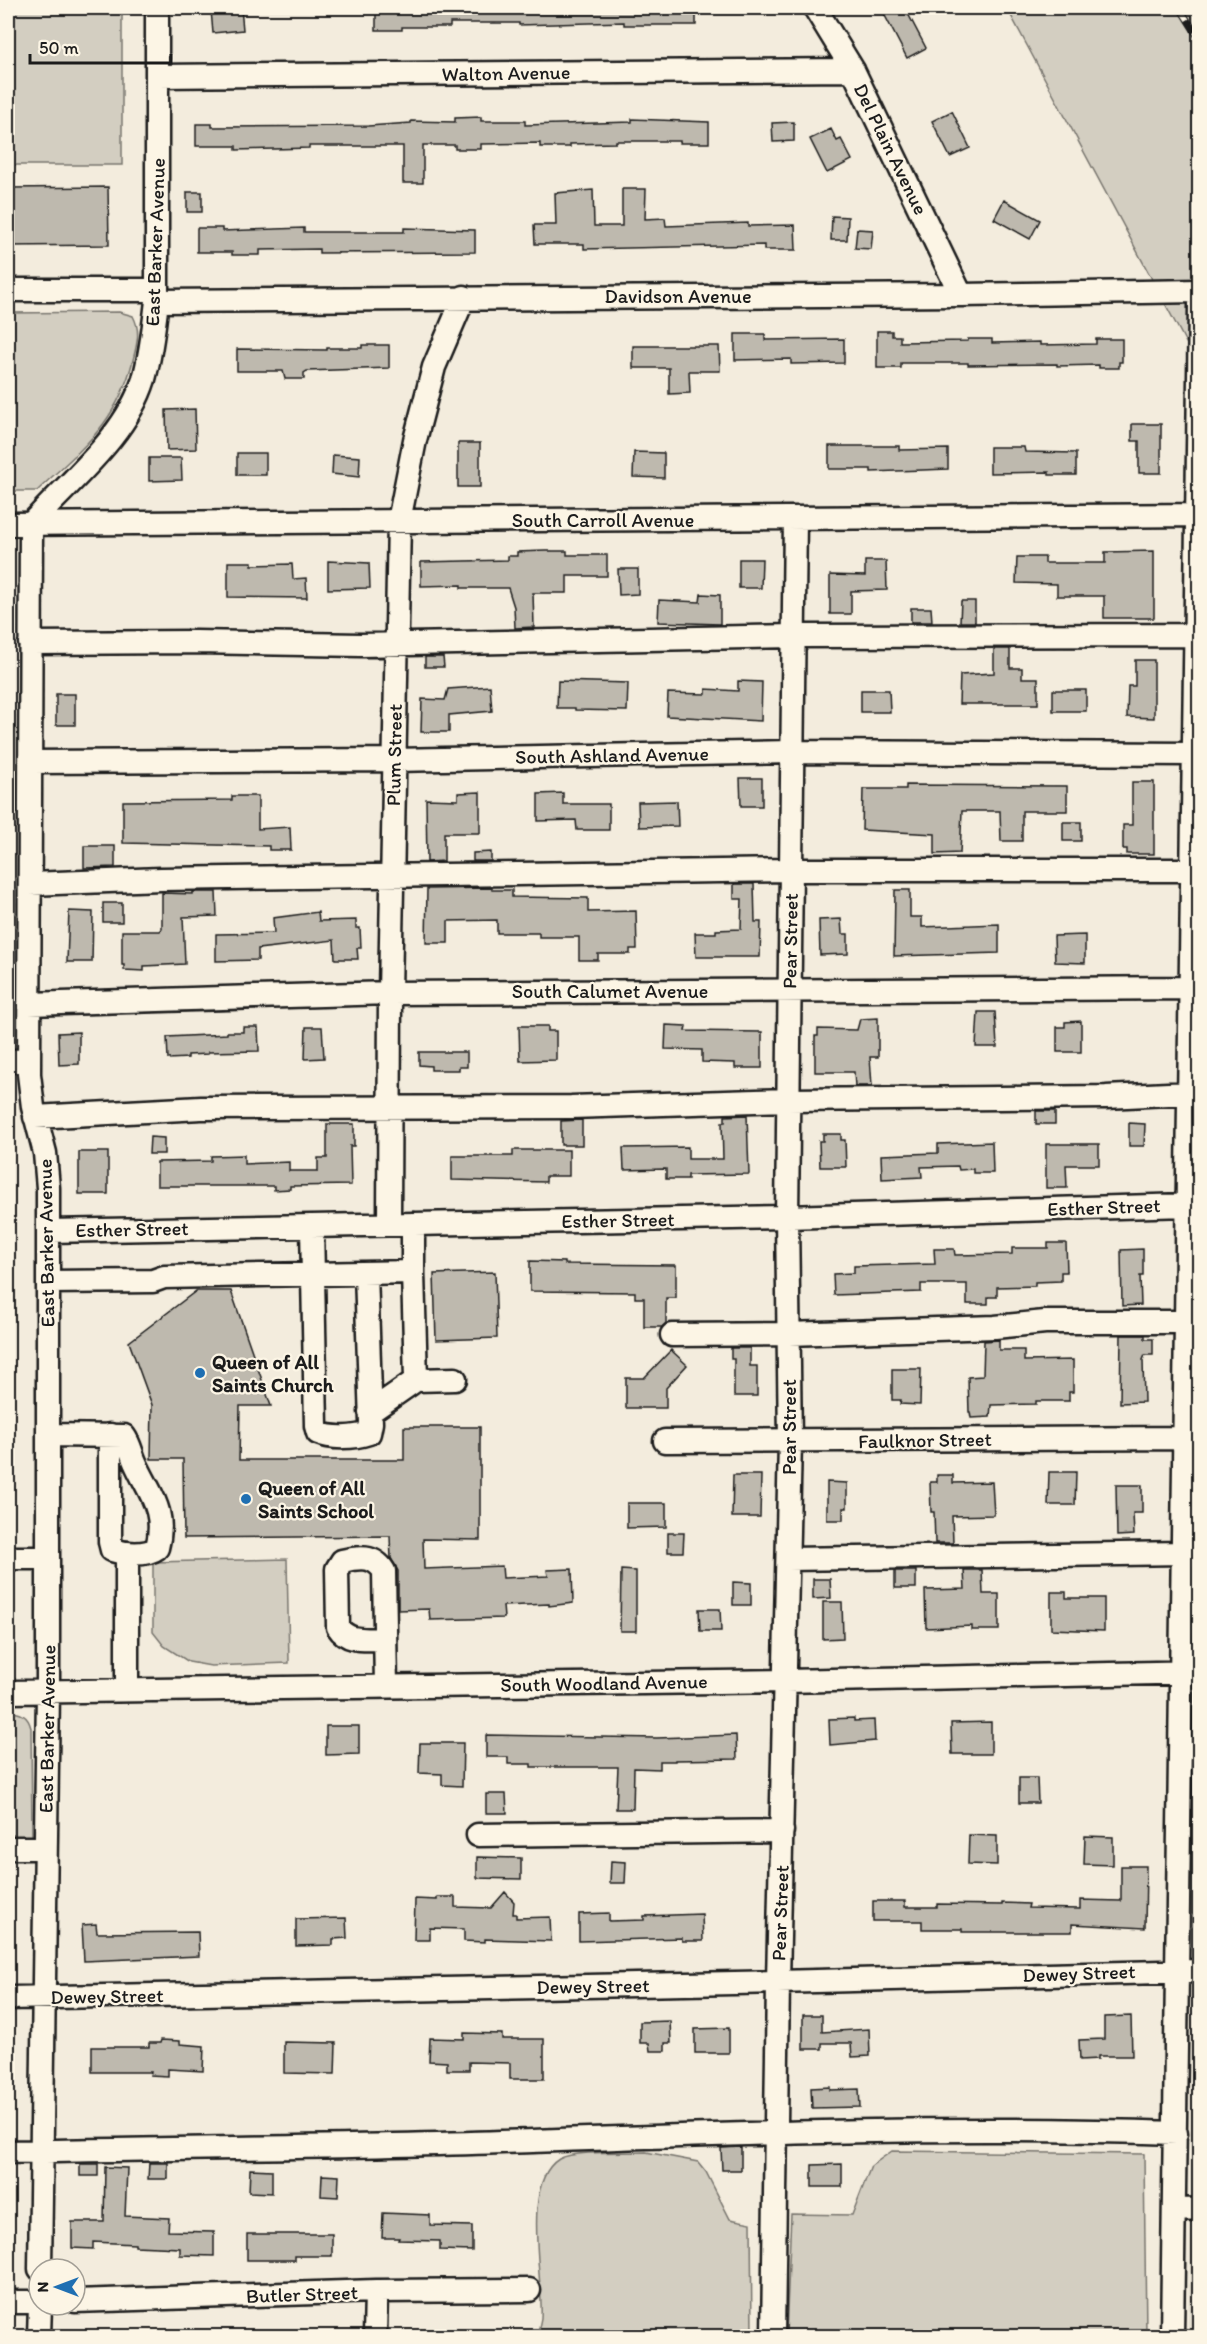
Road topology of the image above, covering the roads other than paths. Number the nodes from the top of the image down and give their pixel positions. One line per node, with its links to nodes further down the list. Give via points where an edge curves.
1 (157, 8): 4 (street, East Barker Avenue)
2 (815, 8): 3 (street, Del Plain Avenue)
3 (853, 70): 4 (street, Walton Avenue); 8 (street, Del Plain Avenue)
4 (158, 76): 7 (street, East Barker Avenue)
5 (8, 290): 7 (street, Davidson Avenue)
6 (1200, 291): 8 (street, Davidson Avenue)
7 (157, 295): 9 (street, Davidson Avenue); 14 (street, East Barker Avenue, via 144,380 129,412 108,441)
8 (961, 295): 9 (street, Davidson Avenue)
9 (464, 297): 13 (street, Plum Street, via 434,367)
10 (1200, 305): 11 (street)
11 (1198, 515): 12 (street, South Carroll Avenue); 16 (street)
12 (795, 518): 13 (street, South Carroll Avenue); 17 (street, Pear Street)
13 (399, 521): 14 (street, South Carroll Avenue); 19 (street, Plum Street)
14 (31, 524): 15 (street, South Carroll Avenue); 18 (street, East Barker Avenue)
15 (8, 525)
16 (1195, 635): 17 (street); 21 (street)
17 (793, 636): 19 (street); 20 (street, Pear Street)
18 (30, 643): 19 (street); 23 (street, East Barker Avenue)
19 (397, 645): 22 (street, Plum Street)
20 (792, 752): 21 (street, South Ashland Avenue); 22 (street, South Ashland Avenue); 24 (street, Pear Street)
21 (1193, 753): 25 (street)
22 (394, 760): 23 (street, South Ashland Avenue); 26 (street, Plum Street)
23 (30, 762): 27 (street, East Barker Avenue)
24 (791, 870): 25 (street); 26 (street); 29 (street, Pear Street)
25 (1192, 870): 28 (street)
26 (392, 877): 27 (street); 30 (street, Plum Street)
27 (30, 884): 31 (street, East Barker Avenue)
28 (1190, 988): 29 (street, South Calumet Avenue); 33 (street)
29 (790, 990): 30 (street, South Calumet Avenue); 34 (street, Pear Street)
30 (390, 993): 31 (street, South Calumet Avenue); 35 (street, Plum Street)
31 (29, 1004): 32 (street, East Barker Avenue)
32 (18, 1060): 36 (street, East Barker Avenue)
33 (1189, 1093): 34 (street); 37 (street)
34 (789, 1100): 35 (street, via 571,1107); 38 (street, Pear Street)
35 (389, 1106): 36 (street, via 201,1108); 39 (street, Plum Street)
36 (35, 1117): 42 (street, East Barker Avenue, via 45,1153)
37 (1187, 1205): 38 (street, Esther Street); 47 (street)
38 (787, 1217): 40 (street, Esther Street); 48 (street, Pear Street)
39 (389, 1224): 40 (street, Esther Street); 41 (street, Esther Street)
40 (413, 1224): 43 (street)
41 (312, 1226): 42 (street, Esther Street); 45 (street)
42 (48, 1231): 46 (street, East Barker Avenue)
43 (413, 1272): 44 (street); 51 (street)
44 (366, 1273): 45 (street); 52 (street)
45 (312, 1275): 46 (street); 52 (street, via 318,1432 327,1437 369,1433)
46 (48, 1282): 53 (street, East Barker Avenue)
47 (1186, 1322): 48 (street, via 1045,1322); 55 (street)
48 (789, 1334): 49 (street); 57 (street, Pear Street)
49 (672, 1335)
50 (455, 1379): 51 (street)
51 (416, 1380): 52 (street)
52 (370, 1412)
53 (48, 1435): 54 (street); 61 (street, East Barker Avenue)
54 (110, 1435): 58 (street, via 110,1542 112,1550); 58 (street, via 124,1436 129,1443 159,1510 157,1548)
55 (1184, 1438): 57 (street, Faulknor Street); 59 (street)
56 (665, 1441): 57 (street, Faulknor Street)
57 (790, 1442): 62 (street, Pear Street)
58 (127, 1554): 67 (street)
59 (1191, 1555): 62 (street); 64 (street)
60 (8, 1558): 61 (street)
61 (48, 1558): 68 (street, East Barker Avenue)
62 (788, 1559): 65 (street, Pear Street)
63 (385, 1639): 66 (street)
64 (1190, 1672): 65 (street, South Woodland Avenue); 74 (street)
65 (786, 1681): 66 (street, South Woodland Avenue); 70 (street, Pear Street)
66 (386, 1686): 67 (street, South Woodland Avenue)
67 (127, 1690): 68 (street, South Woodland Avenue)
68 (48, 1691): 69 (street, South Woodland Avenue); 73 (street, East Barker Avenue)
69 (8, 1692)
70 (782, 1831): 71 (street); 75 (street, Pear Street)
71 (478, 1835)
72 (8, 1848): 73 (street)
73 (45, 1848): 76 (street, East Barker Avenue)
74 (1189, 1971): 75 (street, Dewey Street); 79 (street)
75 (778, 1982): 76 (street, Dewey Street); 78 (street, Pear Street)
76 (43, 1997): 77 (street, Dewey Street); 80 (street, East Barker Avenue)
77 (8, 1998)
78 (776, 2132): 79 (street); 80 (street); 93 (street, Pear Street)
79 (1176, 2133): 82 (street)
80 (41, 2151): 81 (street); 84 (street, East Barker Avenue)
81 (8, 2152)
82 (1174, 2209): 83 (street); 94 (street)
83 (1200, 2210)
84 (40, 2257)
85 (529, 2290): 86 (street, Butler Street)
86 (376, 2291): 87 (street, Butler Street); 92 (street)
87 (87, 2301)
88 (8, 2302): 89 (street)
89 (27, 2303)
90 (39, 2317): 91 (street)
91 (39, 2337)
92 (375, 2337)
93 (773, 2337)
94 (1172, 2337)

